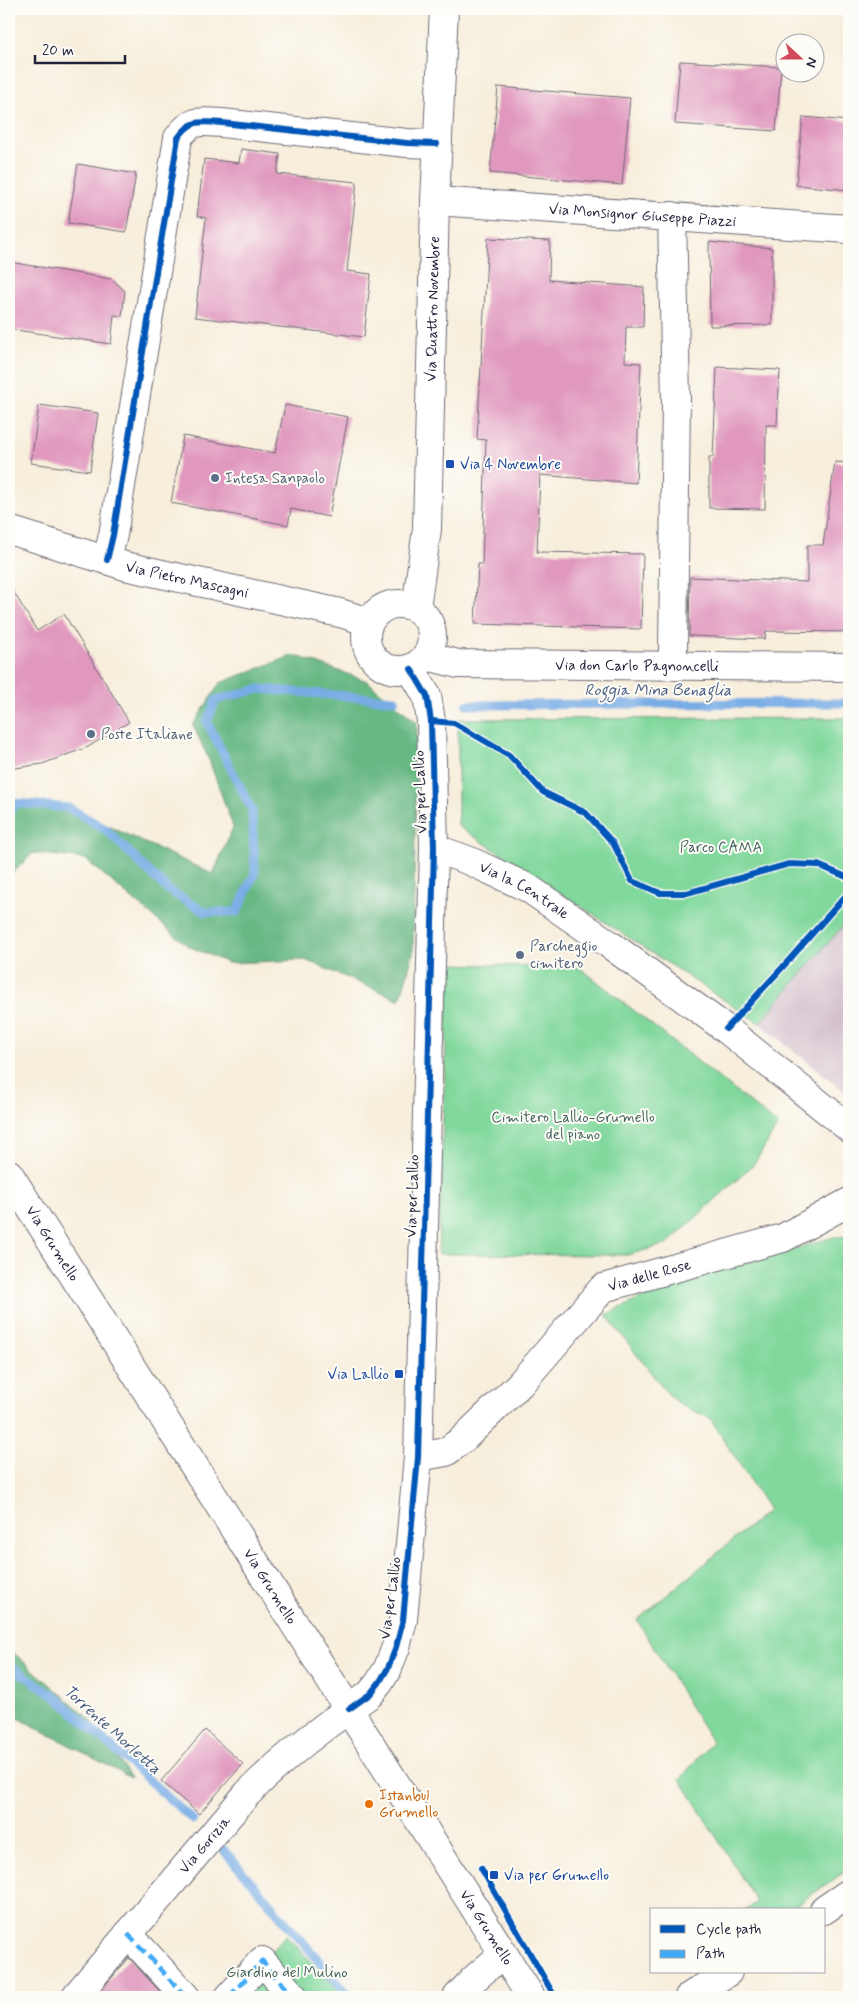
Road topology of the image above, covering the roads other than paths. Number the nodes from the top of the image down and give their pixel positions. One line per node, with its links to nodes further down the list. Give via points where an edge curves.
1 (444, 9): 2 (street, Via Quattro Novembre)
2 (437, 144): 3 (street, Via Quattro Novembre); 7 (street, via 222,123 200,122 186,127 178,138)
3 (435, 201): 4 (street, Via Monsignor Giuseppe Piazzi); 8 (street, Via Quattro Novembre, via 427,529)
4 (672, 216): 5 (street, Via Monsignor Giuseppe Piazzi); 11 (street, via 676,399 673,652)
5 (849, 229)
6 (9, 530): 7 (street, Via Pietro Mascagni)
7 (107, 560): 9 (street, Via Pietro Mascagni)
8 (416, 608): 9 (street, via 404,604 390,605 377,611); 10 (street, via 432,630 432,643)
9 (369, 622): 10 (street, via 365,636 367,649 374,660 385,668 398,671)
10 (419, 662): 11 (street, Via don Carlo Pagnoncelli); 13 (street, Via per Lallio, via 430,721)
11 (676, 666): 12 (street, Via don Carlo Pagnoncelli)
12 (849, 667)
13 (434, 848): 14 (street, Via la Centrale, via 528,888 726,1029); 17 (street, Via per Lallio)
14 (849, 1128)
15 (9, 1174): 18 (street, Via Grumello)
16 (849, 1202): 17 (street, Via delle Rose, via 784,1238 603,1288 520,1384 463,1439 446,1452)
17 (418, 1457): 18 (street, Via per Lallio, via 403,1620 396,1647 379,1683)
18 (350, 1709): 21 (street, Via Gorizia, via 314,1733 248,1793); 22 (street, Via Grumello)
19 (849, 1893): 20 (street)
20 (826, 1909)
21 (128, 1934): 24 (street, Via Gorizia); 25 (street)
22 (503, 1954): 28 (street); 29 (street, Via Grumello)
23 (725, 1974): 30 (street)
24 (75, 1997)
25 (186, 1997)
26 (229, 1997): 27 (street, via 262,1961)
27 (294, 1997)
28 (457, 1997)
29 (531, 1997)
30 (689, 1997)

